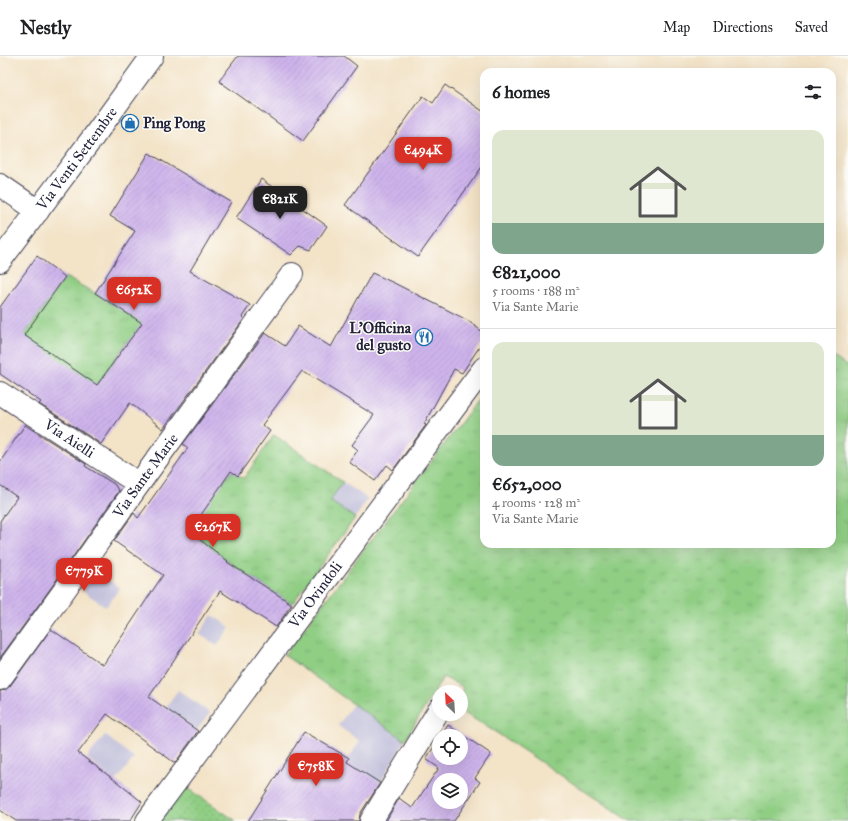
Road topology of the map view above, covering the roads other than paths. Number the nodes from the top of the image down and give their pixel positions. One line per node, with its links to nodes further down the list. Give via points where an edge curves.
1 (152, 56): 3 (street, Via Venti Settembre)
2 (0, 185): 3 (street)
3 (38, 211): 4 (street, Via Venti Settembre)
4 (0, 261)
5 (292, 274): 8 (street, Via Sante Marie)
6 (480, 373): 11 (street, Via Ovindoli)
7 (0, 393): 8 (street, Via Aielli)
8 (139, 484): 9 (street, Via Sante Marie)
9 (0, 679)
10 (432, 721): 12 (street)
11 (147, 821)
12 (371, 821)

